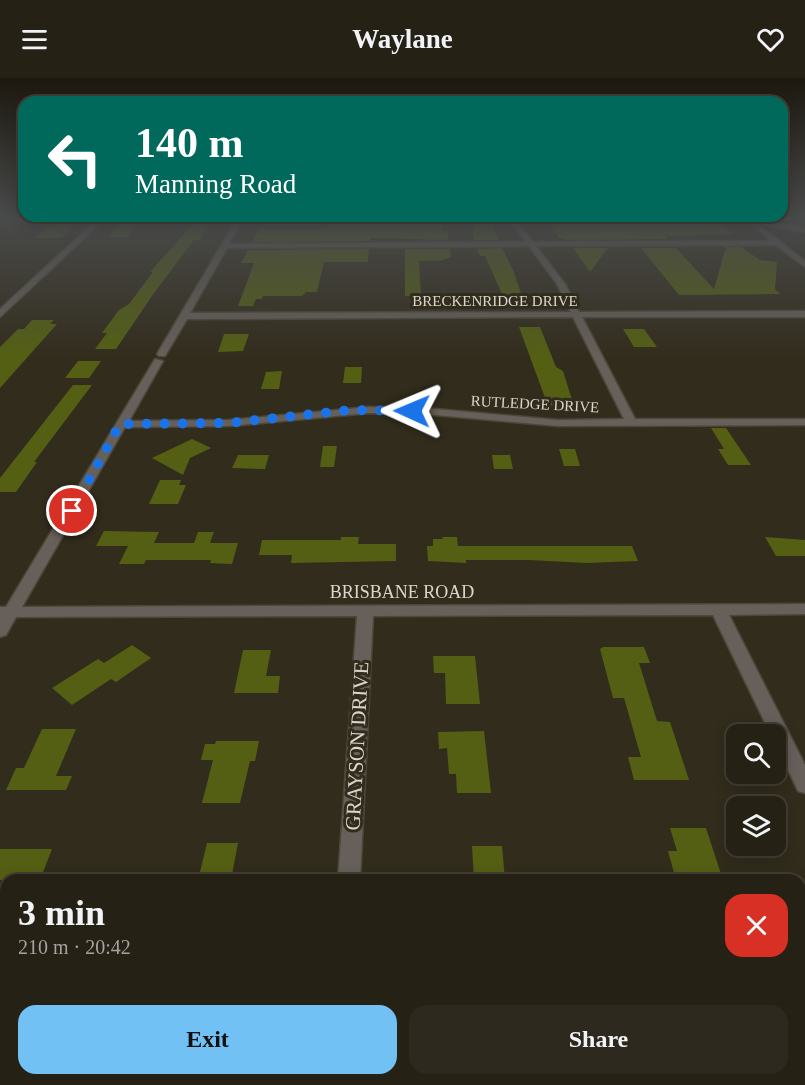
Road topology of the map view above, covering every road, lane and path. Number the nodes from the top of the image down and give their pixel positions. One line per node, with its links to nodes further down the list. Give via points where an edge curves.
1 (54, 264): 4 (street)
2 (214, 264): 7 (street)
3 (547, 264): 6 (street)
4 (0, 314)
5 (805, 314): 6 (street, BRECKENRIDGE DRIVE)
6 (578, 315): 7 (street, BRECKENRIDGE DRIVE); 8 (street)
7 (184, 316): 10 (street)
8 (632, 423): 9 (street, RUTLEDGE DRIVE); 10 (street, RUTLEDGE DRIVE, via 532,422 424,411 369,410 229,423)
9 (805, 423)
10 (120, 424): 12 (street)
11 (719, 610): 13 (street, BRISBANE ROAD); 14 (street, BRISBANE ROAD); 16 (street)
12 (6, 612): 13 (street, BRISBANE ROAD); 15 (street)
13 (365, 612): 17 (street, GRAYSON DRIVE)
14 (800, 612)
15 (0, 631)
16 (805, 785)
17 (350, 874)

